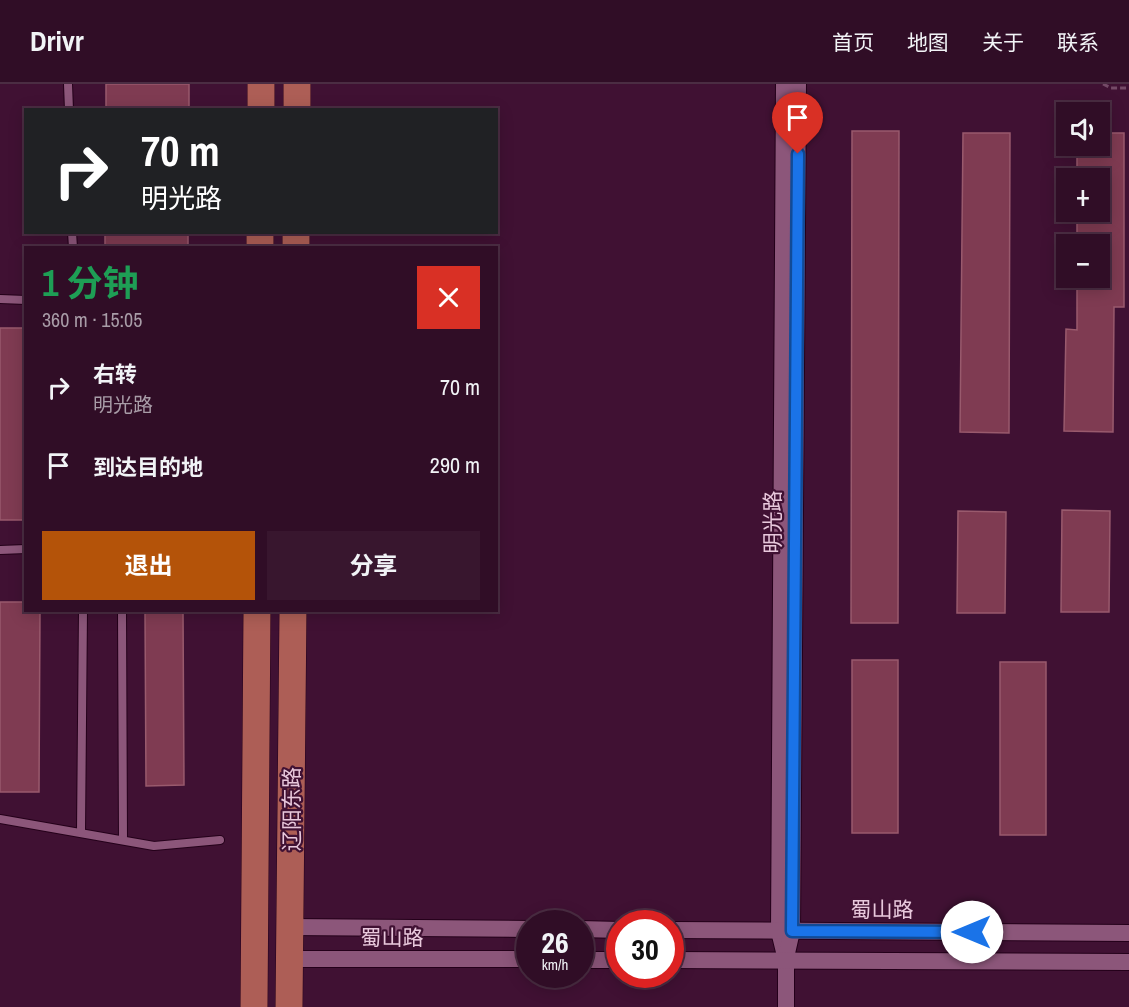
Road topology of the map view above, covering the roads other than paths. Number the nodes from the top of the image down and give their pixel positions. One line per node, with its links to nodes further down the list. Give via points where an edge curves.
1 (68, 84): 6 (lane)
2 (261, 84): 7 (main road)
3 (297, 84): 8 (main road)
4 (784, 84): 24 (street, 明光路)
5 (798, 84): 24 (street, 明光路)
6 (69, 108)
7 (261, 108)
8 (297, 108)
9 (0, 299): 10 (lane)
10 (24, 300)
11 (24, 549): 12 (lane)
12 (0, 550)
13 (83, 612): 18 (lane)
14 (122, 612): 19 (lane)
15 (257, 612): 31 (main road, 辽阳东路)
16 (293, 612): 21 (main road, 辽阳东路)
17 (0, 819): 18 (lane)
18 (81, 832): 19 (lane)
19 (123, 840): 20 (lane, via 154,846)
20 (220, 840)
21 (290, 927): 22 (street, 蜀山路); 26 (main road, 辽阳东路)
22 (516, 929)
23 (684, 930): 24 (street, 蜀山路)
24 (786, 931): 25 (street, 蜀山路); 29 (street, 明光路)
25 (1129, 933)
26 (290, 959): 27 (street, 蜀山路); 32 (main road, 辽阳东路)
27 (516, 959)
28 (684, 960): 29 (street)
29 (786, 960): 30 (street); 33 (street, 明光路)
30 (1129, 962)
31 (254, 1007)
32 (290, 1007)
33 (786, 1007)

